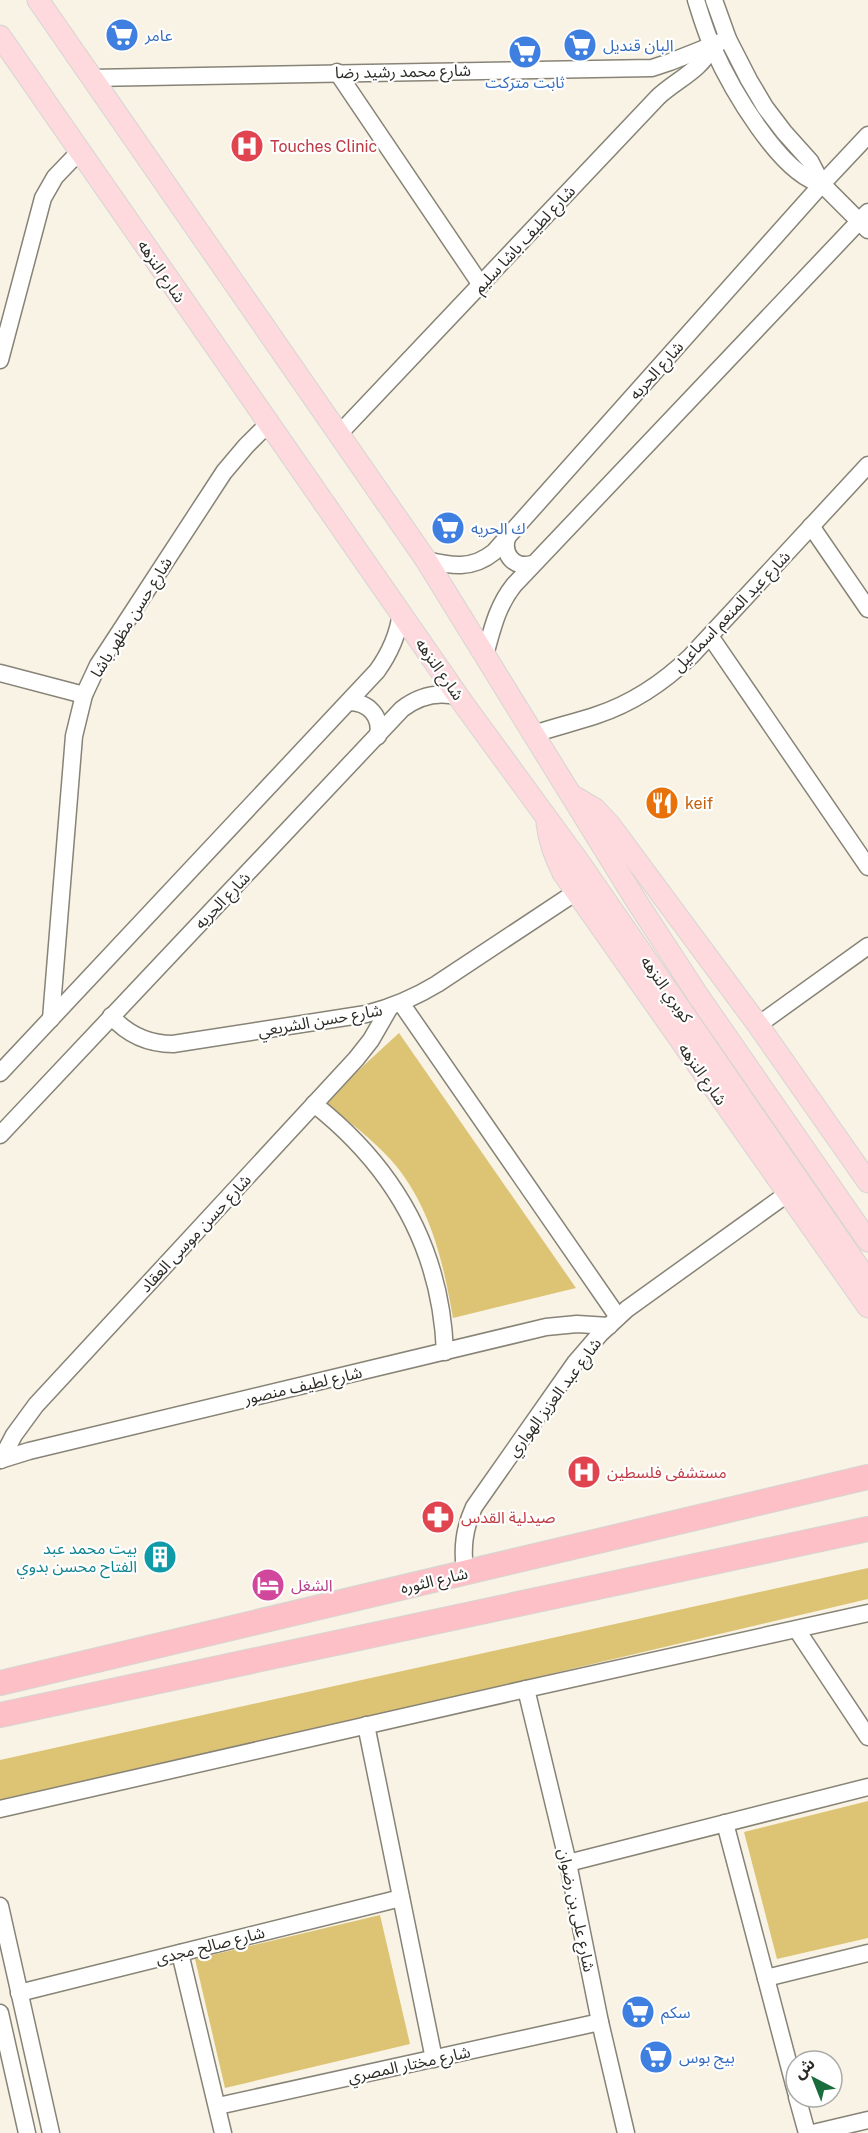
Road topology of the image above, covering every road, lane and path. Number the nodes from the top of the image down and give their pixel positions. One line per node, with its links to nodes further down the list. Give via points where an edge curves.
1 (38, 0): 9 (main road)
2 (696, 0): 6 (street)
3 (714, 0): 5 (street)
4 (0, 36): 12 (main road, شارع النزهه)
5 (728, 39): 6 (street, شارع محمد رشيد رضا); 13 (street, via 765,107 810,161)
6 (712, 46): 7 (street, شارع محمد رشيد رضا); 10 (street, شارع لطيف باشا سليم, via 699,66); 13 (street, via 761,130 800,174)
7 (652, 68): 8 (street, شارع محمد رشيد رضا); 10 (street, via 660,82)
8 (337, 72): 9 (street, شارع محمد رشيد رضا); 15 (street)
9 (91, 78): 18 (main road)
10 (658, 97): 15 (street, شارع لطيف باشا سليم)
11 (868, 135): 13 (street, شارع الحريه)
12 (80, 151): 16 (street, via 55,177 43,198); 17 (main road, شارع النزهه)
13 (822, 184): 14 (street); 21 (street, شارع الحريه)
14 (865, 221): 23 (street)
15 (481, 285): 18 (street, شارع لطيف باشا سليم)
16 (0, 360)
17 (268, 424): 25 (main road, شارع النزهه); 29 (street, شارع حسن مظهر باشا, via 224,472 98,665)
18 (338, 435): 22 (main road)
19 (868, 465): 20 (street, شارع عبد المنعم اسماعيل)
20 (811, 526): 24 (street); 26 (street, شارع عبد المنعم اسماعيل)
21 (507, 538): 22 (street, شارع الحريه, via 488,556 469,565); 23 (street, via 506,548 513,561)
22 (426, 561): 27 (main road)
23 (532, 564): 27 (street, via 501,604)
24 (868, 609)
25 (401, 613): 30 (main road, شارع النزهه); 31 (street, via 387,656)
26 (710, 636): 32 (street, شارع عبد المنعم اسماعيل, via 680,667 640,696 596,716); 36 (street)
27 (485, 655): 32 (main road)
28 (0, 673): 29 (street)
29 (84, 695): 41 (street, شارع حسن مظهر باشا, via 74,736)
30 (459, 697): 33 (street, شارع الحريه, via 433,694 417,699 402,709); 35 (main road, شارع النزهه)
31 (349, 702): 33 (street, via 370,709 379,724); 41 (street)
32 (534, 734): 34 (main road)
33 (378, 736): 40 (street, شارع الحريه)
34 (569, 795): 42 (main road, via 595,809 610,825); 48 (main road, كوبري النزهه, via 698,994)
35 (547, 817): 37 (main road, شارع النزهه, via 554,855); 49 (main road, كوبري النزهه)
36 (868, 867)
37 (576, 891): 39 (street, شارع حسن الشريعي, via 437,984); 47 (main road, شارع النزهه)
38 (868, 946): 42 (street)
39 (395, 1005): 40 (street, شارع حسن الشريعي, via 366,1014 173,1044 139,1038); 44 (street, شارع حسن موسى العقاد, via 367,1045); 51 (street)
40 (111, 1017): 45 (street, شارع الحريه)
41 (51, 1019): 43 (street)
42 (758, 1025): 46 (main road)
43 (0, 1073)
44 (314, 1104): 52 (street, via 371,1157 413,1222 436,1287); 53 (street, شارع حسن موسى العقاد, via 42,1398 19,1427)
45 (0, 1135)
46 (868, 1182)
47 (787, 1194): 50 (main road, شارع النزهه); 51 (street, شارع عبد العزيز الهواري)
48 (868, 1241)
49 (868, 1281)
50 (868, 1307)
51 (613, 1321): 52 (street, شارع لطيف منصور, via 556,1326); 58 (street, شارع عبد العزيز الهواري, via 576,1363 474,1508 463,1545)
52 (445, 1352): 53 (street, شارع لطيف منصور)
53 (1, 1460)
54 (868, 1477): 58 (highway, شارع الثوره)
55 (868, 1514): 57 (highway)
56 (868, 1529): 57 (highway)
57 (843, 1534): 63 (highway)
58 (465, 1572): 61 (highway, شارع الثوره)
59 (868, 1613): 60 (street)
60 (797, 1630): 62 (street); 65 (street)
61 (0, 1683)
62 (526, 1689): 64 (street); 69 (street, شارع على بن رضوان)
63 (0, 1715)
64 (366, 1725): 67 (street); 70 (street)
65 (868, 1737)
66 (868, 1787): 68 (street)
67 (0, 1809)
68 (724, 1823): 69 (street); 74 (street)
69 (568, 1863): 77 (street, شارع على بن رضوان)
70 (401, 1898): 72 (street, شارع صالح مجدى); 79 (street)
71 (0, 1906): 75 (street)
72 (180, 1953): 75 (street, شارع صالح مجدى); 82 (street)
73 (868, 1953): 74 (street)
74 (766, 1978): 78 (street)
75 (19, 1993): 80 (street)
76 (0, 2013): 81 (street)
77 (600, 2022): 79 (street, شارع مختار المصري); 88 (street, شارع على بن رضوان)
78 (785, 2049)
79 (434, 2060): 82 (street, شارع مختار المصري)
80 (35, 2068): 81 (street); 86 (street)
81 (6, 2074): 85 (street)
82 (218, 2106): 87 (street)
83 (800, 2109): 89 (street)
84 (868, 2120): 90 (street)
85 (27, 2133)
86 (51, 2133)
87 (223, 2133)
88 (626, 2133)
89 (807, 2133)
90 (813, 2133)

